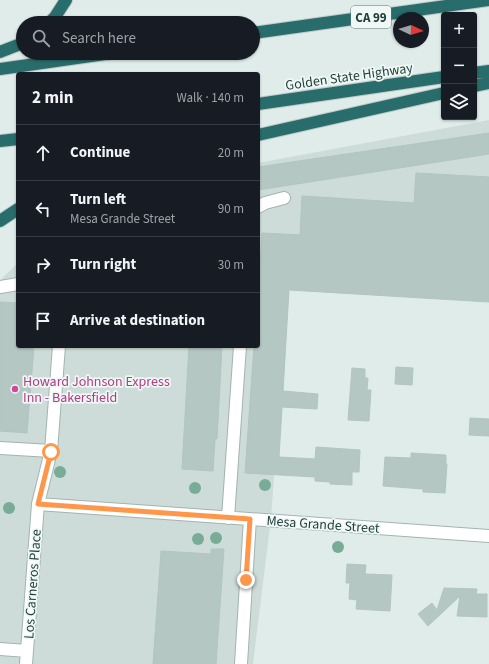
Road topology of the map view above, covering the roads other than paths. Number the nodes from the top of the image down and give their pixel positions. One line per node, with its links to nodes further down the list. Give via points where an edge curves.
1 (66, 0): 3 (highway)
2 (489, 0): 4 (highway, CA 99)
3 (56, 16)
4 (260, 32)
5 (16, 46): 6 (highway)
6 (0, 52)
7 (63, 60): 8 (highway)
8 (0, 69)
9 (489, 71): 10 (highway)
10 (477, 73)
11 (441, 77): 15 (highway, Golden State Highway)
12 (489, 83): 13 (highway)
13 (477, 85)
14 (441, 94): 16 (highway)
15 (260, 104)
16 (260, 135)
17 (16, 139): 18 (highway)
18 (0, 141)
19 (284, 198): 20 (street)
20 (260, 206)
21 (16, 210): 22 (highway)
22 (0, 221)
23 (16, 284): 24 (street)
24 (0, 287)
25 (59, 348): 28 (street, Los Carneros Place)
26 (240, 348): 30 (street)
27 (0, 448): 28 (street)
28 (51, 452): 29 (street, Los Carneros Place)
29 (38, 504): 30 (street, Mesa Grande Street); 34 (street, Los Carneros Place)
30 (228, 518): 31 (street, Mesa Grande Street)
31 (250, 519): 32 (street, Mesa Grande Street); 36 (street)
32 (489, 536)
33 (0, 649): 34 (street)
34 (27, 651): 35 (street, Los Carneros Place)
35 (26, 664)
36 (241, 664)

